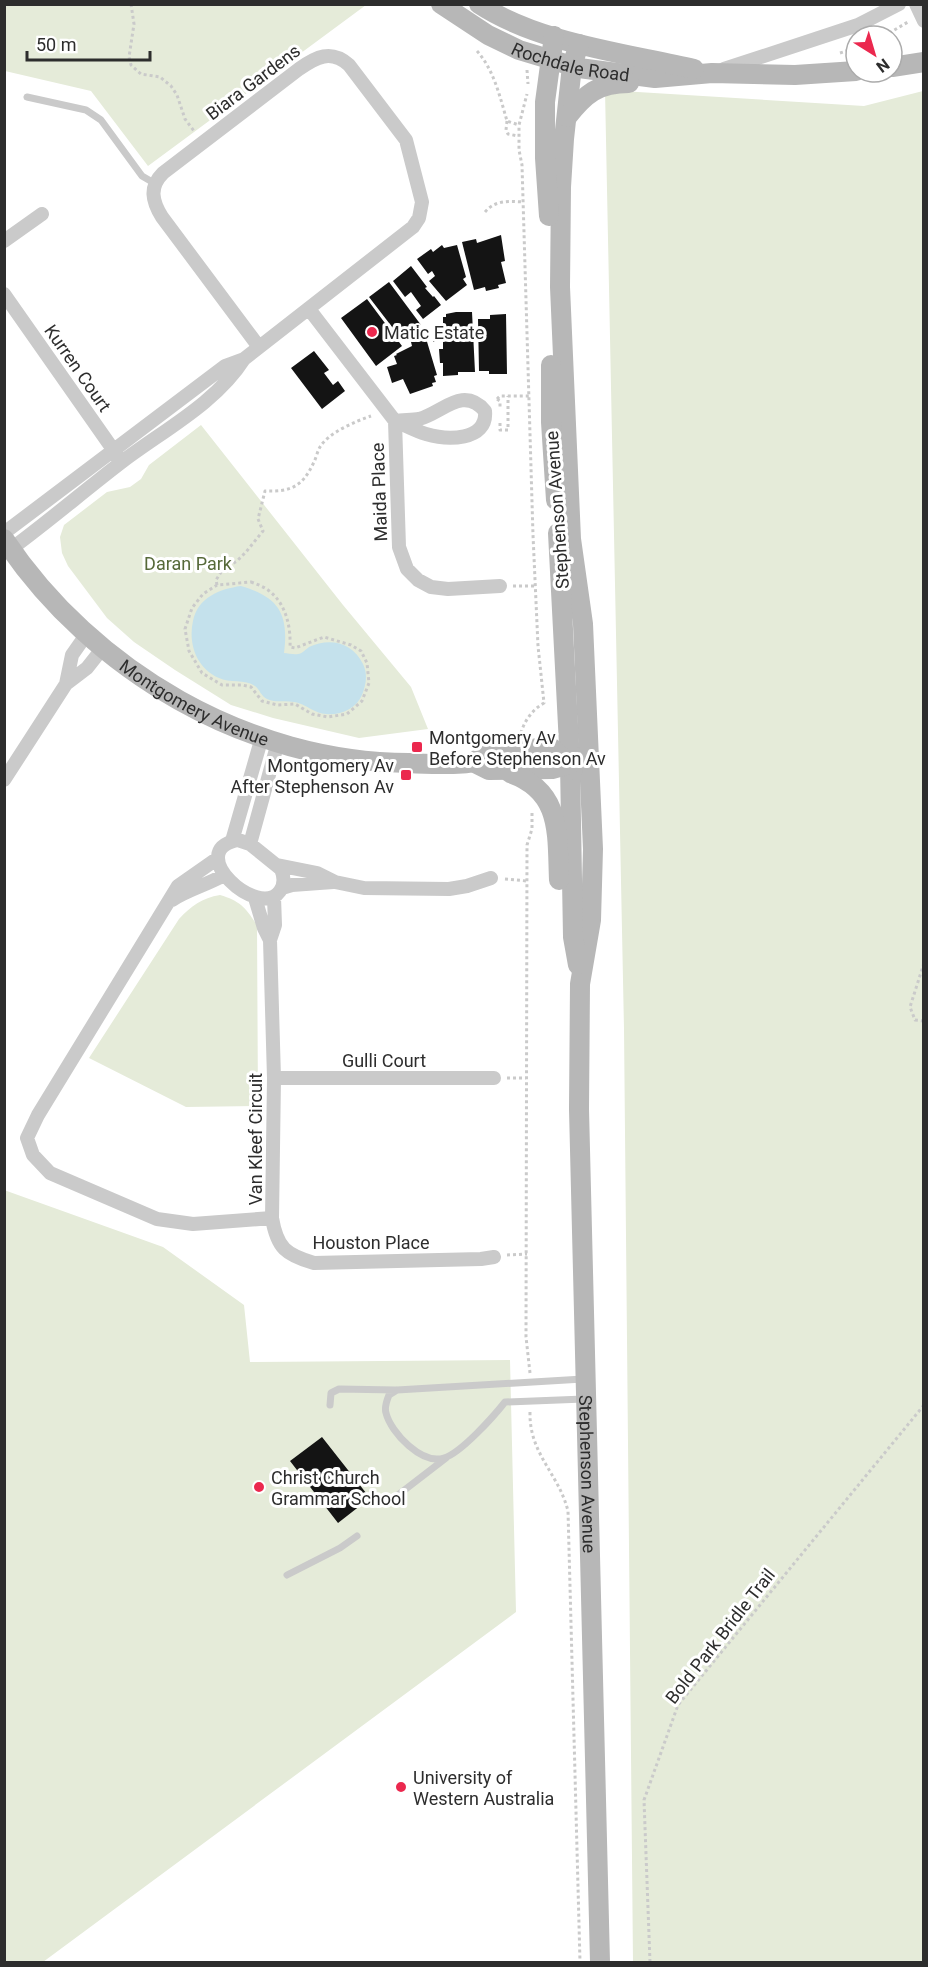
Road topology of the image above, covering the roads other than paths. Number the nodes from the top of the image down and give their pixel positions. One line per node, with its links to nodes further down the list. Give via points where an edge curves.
1 (441, 4): 6 (main road, Rochdale Road, via 488,35)
2 (479, 4): 4 (main road, Rochdale Road, via 521,26)
3 (899, 4): 11 (street, Rochdale Road, via 858,25)
4 (554, 36): 5 (main road, Rochdale Road); 6 (main road, Stephenson Avenue)
5 (579, 44): 9 (main road, Stephenson Avenue); 11 (main road, Rochdale Road)
6 (550, 61): 9 (main road, Rochdale Road); 31 (main road, Stephenson Avenue, via 545,158 551,422)
7 (924, 62): 8 (main road)
8 (904, 65)
9 (572, 66): 12 (main road, Rochdale Road); 14 (main road, Stephenson Avenue)
10 (844, 72): 11 (main road, Rochdale Road)
11 (712, 73): 12 (main road, Rochdale Road)
12 (655, 78): 14 (main road, via 593,90)
13 (27, 97): 15 (lane, via 94,114 142,176)
14 (567, 117): 25 (main road, Stephenson Avenue, via 561,187 560,287 571,539)
15 (154, 183): 19 (street, Biara Gardens, via 312,60 326,55 344,60 406,140 422,208 410,231); 20 (street, via 153,199 162,217)
16 (42, 214): 17 (street)
17 (4, 241)
18 (4, 294): 22 (street, Kurren Court)
19 (309, 309): 20 (street, Biara Gardens); 21 (street)
20 (259, 347): 22 (street, Biara Gardens, via 209,398)
21 (395, 421): 21 (street, via 421,418 468,400 480,405 486,418 478,431 450,437 423,433); 24 (street, Maida Place, via 399,547 407,569 431,587)
22 (118, 457): 23 (street, Biara Gardens)
23 (7, 540): 26 (main road, Montgomery Avenue, via 34,580)
24 (506, 586)
25 (583, 624): 31 (main road, via 583,733); 34 (main road, Stephenson Avenue)
26 (86, 635): 27 (main road, Montgomery Avenue); 28 (street, via 72,655)
27 (102, 649): 28 (street, via 87,668); 29 (main road, Montgomery Avenue, via 170,695)
28 (66, 684): 33 (street)
29 (270, 740): 30 (main road, Montgomery Avenue, via 360,760 408,764); 35 (street); 36 (street)
30 (473, 762): 31 (main road, Montgomery Avenue, via 487,753 552,748); 32 (main road, Montgomery Avenue, via 489,770)
31 (570, 764): 32 (main road, Montgomery Avenue, via 552,769); 34 (main road, Montgomery Avenue); 45 (main road, Stephenson Avenue)
32 (504, 771): 45 (main road, via 535,784 553,813 557,825 560,906)
33 (4, 780)
34 (591, 795): 47 (main road, Stephenson Avenue, via 591,920)
35 (232, 841): 36 (street); 37 (street)
36 (250, 844): 38 (street)
37 (218, 858): 39 (street); 44 (street, Van Kleef Circuit, via 178,886)
38 (278, 865): 41 (street, via 317,873); 42 (street, via 283,873)
39 (224, 875): 43 (street); 44 (street)
40 (491, 878): 41 (street, via 467,886 427,889 364,888)
41 (335, 882): 42 (street, via 292,885)
42 (278, 892): 43 (street, via 267,900); 46 (street, Van Kleef Circuit)
43 (255, 898): 46 (street, Van Kleef Circuit)
44 (171, 901): 50 (street, Van Kleef Circuit, via 27,1138 33,1155 50,1173 157,1219 193,1224)
45 (573, 937): 47 (main road, Stephenson Avenue)
46 (270, 939): 49 (street, Van Kleef Circuit)
47 (580, 984): 52 (main road, Stephenson Avenue)
48 (494, 1077): 49 (street, Gulli Court)
49 (274, 1078): 50 (street, Van Kleef Circuit)
50 (273, 1218): 51 (street, Houston Place, via 282,1248 314,1263)
51 (494, 1257)
52 (586, 1378): 53 (lane); 54 (main road, Stephenson Avenue)
53 (397, 1390): 55 (lane, via 339,1389 331,1393); 56 (lane, via 387,1399 386,1414 405,1443 429,1458)
54 (587, 1399): 56 (lane, via 505,1402 489,1423); 60 (main road, Stephenson Avenue)
55 (330, 1405)
56 (449, 1456): 57 (lane, via 398,1495)
57 (403, 1502)
58 (357, 1536): 59 (lane)
59 (287, 1575)
60 (600, 1962)

